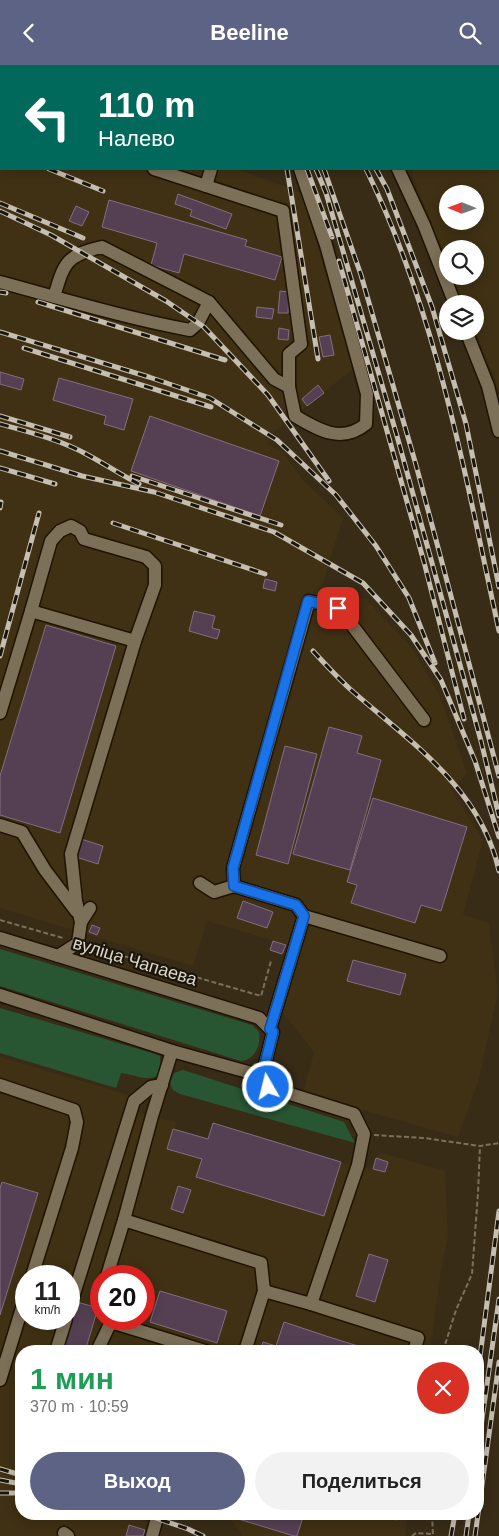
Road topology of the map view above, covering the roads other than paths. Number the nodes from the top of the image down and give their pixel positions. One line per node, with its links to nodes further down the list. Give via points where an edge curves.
1 (157, 170): 5 (street)
2 (211, 170): 5 (street)
3 (300, 170): 11 (street, via 326,245 367,394 366,424 359,430 336,435 314,427 295,417)
4 (398, 170): 7 (street)
5 (206, 186): 11 (street, via 283,211 301,344 289,354)
6 (0, 282): 8 (street)
7 (451, 295)
8 (54, 297): 9 (street, via 190,331); 9 (street, via 62,267 81,252 102,247)
9 (209, 302): 11 (street, via 274,379)
10 (470, 340): 12 (street, via 488,386)
11 (290, 387)
12 (499, 431)
13 (31, 611): 14 (street); 14 (street, via 51,541 60,531 71,526 80,531 84,539 146,557 154,566 155,585); 15 (street)
14 (135, 641): 23 (street, via 71,854)
15 (3, 695): 16 (street)
16 (0, 713)
17 (424, 720): 20 (street, via 338,608 308,601 233,868)
18 (0, 825): 23 (street, via 22,832)
19 (200, 883): 20 (street, via 214,892)
20 (234, 886): 22 (street, via 296,905)
21 (90, 907): 23 (street)
22 (304, 916): 26 (street); 28 (street)
23 (80, 919): 25 (street, via 78,943)
24 (0, 938): 25 (street, вуліца Чапаева)
25 (58, 956): 28 (street, вуліца Чапаева, via 259,1018)
26 (440, 956)
27 (0, 995): 29 (street)
28 (270, 1029): 30 (street, via 273,1032)
29 (172, 1051): 30 (street); 32 (street)
30 (262, 1076): 38 (street, via 268,1087 354,1114 364,1134 358,1165)
31 (0, 1085): 34 (street, via 68,1107 74,1110 77,1122)
32 (162, 1085): 33 (street); 36 (street, via 151,1087 134,1101)
33 (124, 1220): 35 (street); 37 (street, via 261,1263)
34 (35, 1265)
35 (110, 1265)
36 (80, 1275)
37 (264, 1291): 38 (street); 46 (street)
38 (311, 1304): 47 (street, via 418,1337)
39 (15, 1330): 48 (street)
40 (63, 1330): 43 (street)
41 (106, 1330): 44 (street)
42 (141, 1330): 45 (street)
43 (58, 1345)
44 (100, 1345)
45 (187, 1345)
46 (247, 1345)
47 (416, 1345)
48 (0, 1380)
49 (156, 1520): 50 (street)
50 (152, 1536)

